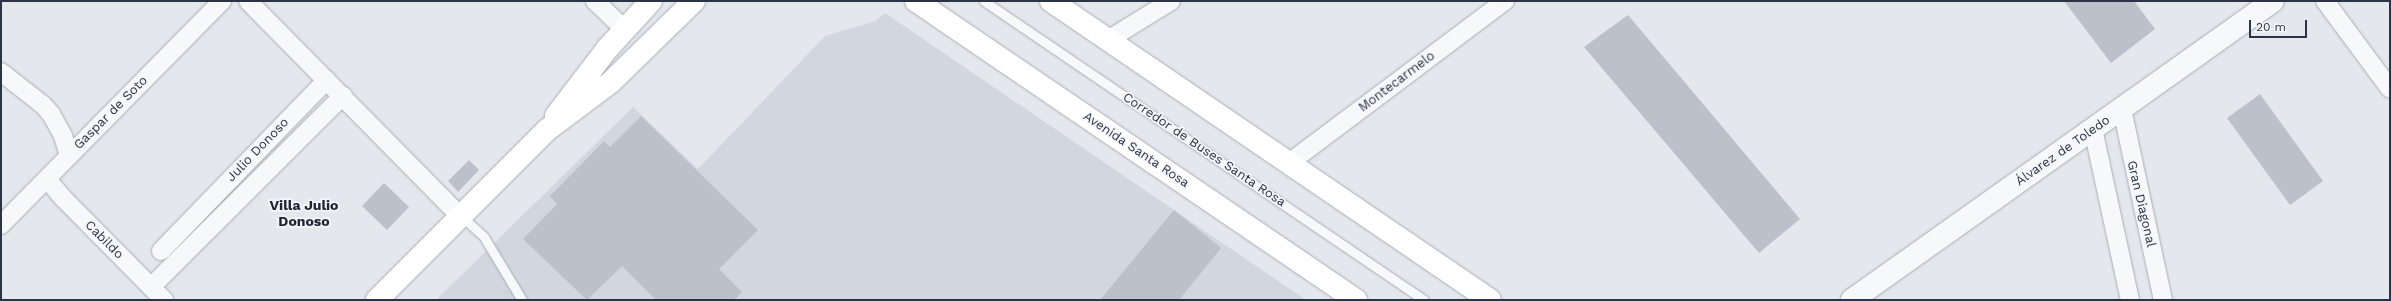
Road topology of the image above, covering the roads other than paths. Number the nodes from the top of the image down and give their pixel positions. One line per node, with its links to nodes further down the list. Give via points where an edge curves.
1 (222, 1): 22 (street, Gaspar de Soto)
2 (248, 1): 16 (street)
3 (595, 1): 13 (street)
4 (651, 1): 13 (main road)
5 (694, 1): 21 (main road, via 611,82)
6 (916, 1): 34 (main road, Avenida Santa Rosa)
7 (984, 1): 35 (lane, Corredor de Buses Santa Rosa)
8 (1051, 1): 14 (main road)
9 (1171, 1): 14 (street)
10 (1505, 1): 23 (street, Montecarmelo)
11 (2273, 1): 19 (street, Álvarez de Toledo)
12 (2325, 1): 17 (street)
13 (624, 30): 21 (main road, via 576,88)
14 (1108, 40): 23 (main road)
15 (1, 72): 22 (street, via 47,110 64,136)
16 (327, 80): 18 (street); 26 (street, Julio Donoso)
17 (2390, 89)
18 (343, 96): 25 (street); 28 (street, Julio Donoso)
19 (2122, 109): 20 (street, Álvarez de Toledo); 39 (street, Gran Diagonal)
20 (2093, 129): 37 (street, Álvarez de Toledo); 38 (street)
21 (547, 130): 25 (main road)
22 (69, 156): 24 (street, Gaspar de Soto)
23 (1290, 162): 36 (main road)
24 (47, 179): 27 (street, Gaspar de Soto); 30 (street, Cabildo, via 62,198)
25 (460, 216): 32 (main road); 33 (lane, via 484,237)
26 (190, 221): 28 (street); 29 (street, Julio Donoso)
27 (1, 225)
28 (205, 235): 30 (street, Julio Donoso)
29 (161, 251)
30 (151, 287): 31 (street, Cabildo)
31 (164, 300)
32 (377, 300)
33 (522, 300)
34 (1356, 300)
35 (1424, 300)
36 (1490, 300)
37 (1852, 300)
38 (2130, 300)
39 (2163, 300)

